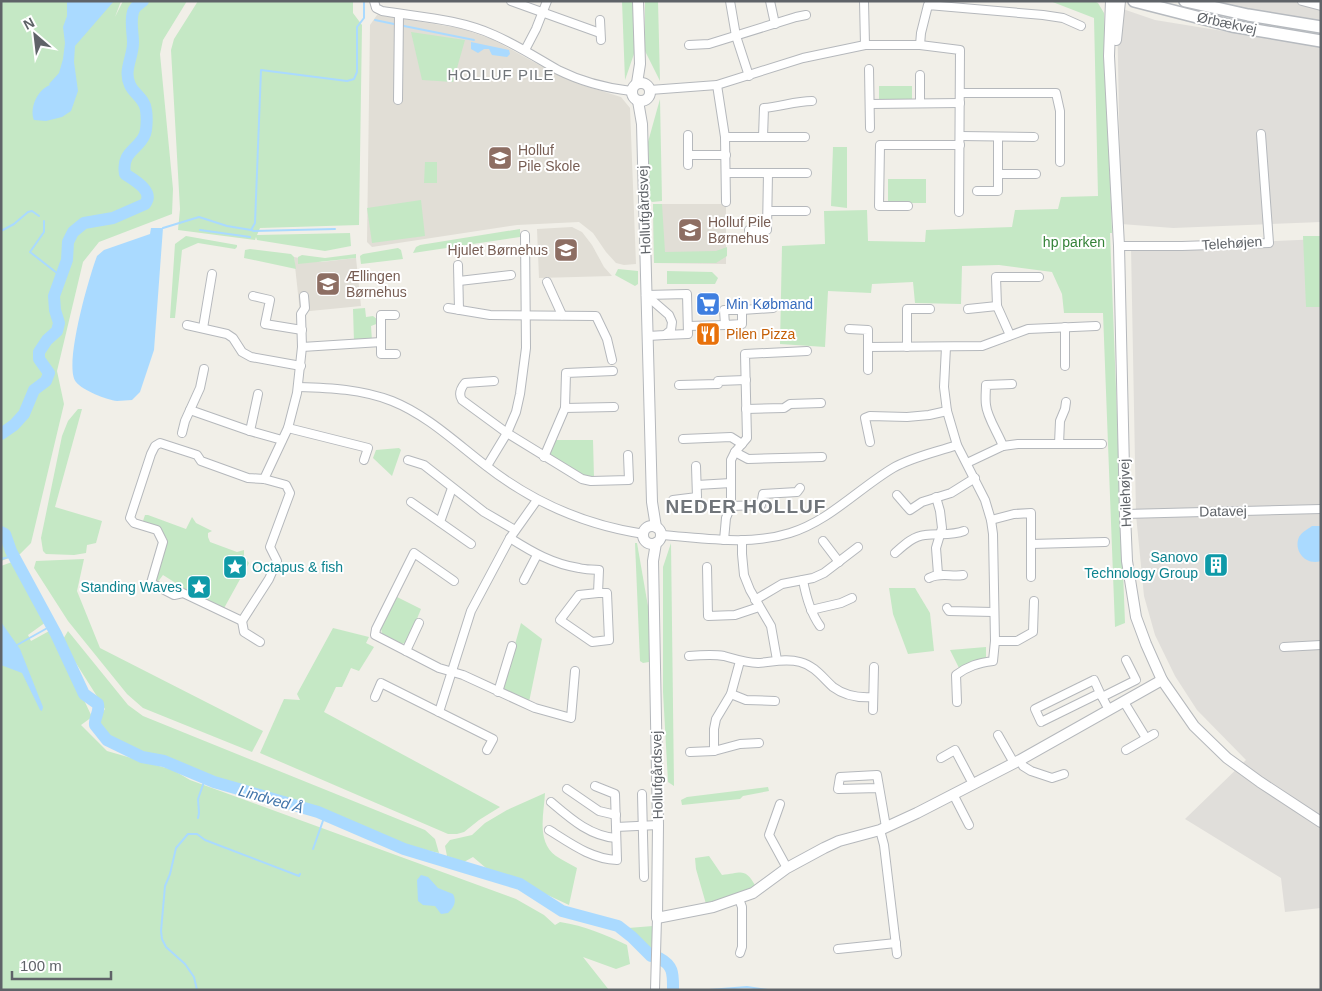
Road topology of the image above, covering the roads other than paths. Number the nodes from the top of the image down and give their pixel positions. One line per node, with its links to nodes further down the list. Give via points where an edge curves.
1 (374, 1): 16 (street, via 376,8)
2 (511, 1): 15 (street)
3 (547, 1): 15 (street)
4 (638, 1): 33 (street)
5 (730, 1): 22 (street)
6 (770, 1): 19 (street)
7 (864, 1): 25 (street)
8 (1111, 1): 32 (street, Hvilehøjvej, via 1109,56)
9 (1120, 1): 32 (street, Hvilehøjvej)
10 (1134, 1): 23 (main road, Ørbækvej, via 1232,26)
11 (1163, 1): 12 (main road, Ørbækvej, via 1179,6)
12 (1189, 2): 21 (main road, Ørbækvej)
13 (1305, 2): 14 (street)
14 (1321, 6)
15 (543, 13): 18 (street, via 601,37); 27 (street)
16 (399, 14): 27 (street, via 472,27); 35 (street)
17 (806, 16): 19 (street)
18 (600, 20)
19 (775, 24): 22 (street)
20 (1081, 26): 26 (street, via 1063,18 1042,15 928,5)
21 (1321, 27)
22 (736, 36): 24 (street, via 710,44); 30 (street)
23 (1321, 41)
24 (689, 45)
25 (865, 45): 26 (street); 30 (street, via 803,58)
26 (920, 45): 34 (street, via 960,50)
27 (525, 50): 33 (street, via 559,70 602,86)
28 (870, 69): 40 (street)
29 (920, 75): 38 (street)
30 (749, 76): 31 (street)
31 (717, 85): 33 (street); 46 (street)
32 (1112, 86): 68 (street, Hvilehøjvej)
33 (641, 87): 36 (street, via 649,96); 36 (street, via 633,97)
34 (960, 93): 39 (street); 53 (street, via 1056,93 1060,111)
35 (398, 100)
36 (641, 101): 77 (street, Hollufgårdsvej)
37 (812, 101): 47 (street, via 764,108)
38 (920, 103): 39 (street); 40 (street)
39 (960, 103): 44 (street)
40 (870, 104): 41 (street)
41 (870, 128)
42 (1261, 134): 68 (street, Telehøjen, via 1269,243)
43 (688, 135): 51 (street)
44 (960, 136): 45 (street); 50 (street)
45 (998, 136): 49 (street); 58 (street)
46 (725, 137): 47 (street); 52 (street)
47 (763, 137): 48 (street)
48 (805, 137)
49 (1034, 137)
50 (960, 145): 62 (street, via 880,145 879,206); 65 (street)
51 (688, 155): 52 (street); 54 (street)
52 (726, 155): 55 (street)
53 (1060, 162)
54 (688, 165)
55 (726, 173): 56 (street); 61 (street)
56 (768, 173): 57 (street); 64 (street)
57 (807, 173)
58 (998, 174): 59 (street); 60 (street, via 998,191)
59 (1036, 174)
60 (977, 191)
61 (726, 202)
62 (908, 206)
63 (806, 210): 64 (street)
64 (768, 211): 66 (street, via 767,230)
65 (959, 212)
66 (749, 230)
67 (525, 235): 88 (street)
68 (1119, 246): 161 (street, Hvilehøjvej)
69 (458, 265): 75 (street)
70 (996, 268): 73 (street)
71 (212, 274): 95 (street)
72 (511, 275): 75 (street)
73 (996, 277): 74 (street); 80 (street)
74 (1039, 277)
75 (459, 281): 85 (street)
76 (547, 282): 89 (street)
77 (646, 295): 92 (street, via 687,294); 99 (street, Hollufgårdsvej); 100 (street, via 669,315 672,330)
78 (254, 296): 97 (street, via 270,300 265,324)
79 (304, 296): 97 (street)
80 (997, 306): 84 (street); 98 (street)
81 (448, 308): 85 (street)
82 (773, 308): 86 (street)
83 (930, 309): 104 (street, via 907,306)
84 (968, 309)
85 (459, 310): 88 (street, via 490,315)
86 (742, 310): 91 (street, via 742,324); 91 (street, via 724,310)
87 (395, 315): 101 (street, via 381,316)
88 (525, 315): 89 (street); 130 (street, via 526,348 522,379 516,412)
89 (562, 315): 108 (street, via 596,316)
90 (187, 325): 95 (street)
91 (724, 325): 92 (street)
92 (688, 326): 100 (street, via 688,334)
93 (1096, 326): 94 (street)
94 (1065, 327): 98 (street, via 1038,327); 110 (street)
95 (203, 328): 109 (street, via 234,338 242,352 251,358)
96 (848, 329): 103 (street, via 868,330)
97 (302, 330): 102 (street)
98 (1010, 335): 105 (street, via 982,346)
99 (648, 336): 100 (street); 167 (street, Hollufgårdsvej)
100 (665, 336)
101 (381, 342): 102 (street); 107 (street, via 381,354)
102 (302, 347): 109 (street)
103 (868, 347): 104 (street); 112 (street)
104 (907, 347): 105 (street)
105 (946, 347): 126 (street, via 944,380)
106 (807, 351): 114 (street, via 745,354)
107 (396, 354)
108 (612, 360)
109 (301, 366): 118 (street)
110 (1065, 366)
111 (204, 369): 125 (street)
112 (868, 370)
113 (613, 371): 123 (street, via 566,373)
114 (746, 380): 117 (street); 124 (street)
115 (494, 381): 130 (street, via 465,383 460,396)
116 (1012, 384): 138 (street, via 986,384 988,415)
117 (679, 385)
118 (298, 387): 127 (street); 146 (street, via 349,389 393,401 427,419)
119 (258, 394): 128 (street)
120 (1066, 402): 135 (street, via 1060,421)
121 (821, 403): 124 (street)
122 (614, 407): 123 (street)
123 (565, 408): 141 (street)
124 (746, 409): 134 (street, via 747,438)
125 (190, 410): 128 (street); 129 (street)
126 (947, 411): 133 (street, via 907,417 865,418); 137 (street)
127 (288, 428): 132 (street); 143 (street, via 368,448)
128 (250, 431): 132 (street)
129 (182, 433)
130 (507, 433): 141 (street); 146 (street)
131 (683, 439): 134 (street, via 732,437)
132 (282, 440): 149 (street)
133 (870, 442)
134 (742, 444): 139 (street)
135 (1059, 444): 136 (street); 138 (street)
136 (1102, 444)
137 (958, 445): 145 (street); 170 (street, via 895,467 813,524 766,539)
138 (1003, 446): 145 (street)
139 (735, 452): 142 (street, via 748,459); 150 (street, via 730,460)
140 (628, 455): 141 (street, via 629,480 591,481)
141 (544, 456)
142 (822, 457)
143 (364, 460)
144 (408, 460): 152 (street, via 424,465)
145 (967, 463): 148 (street)
146 (487, 466): 156 (street)
147 (696, 466): 151 (street)
148 (975, 478): 155 (street, via 951,493); 162 (street)
149 (264, 479): 194 (street, via 286,486 290,493 270,547 277,561); 194 (street, via 248,478 160,443 154,446 130,518 134,523 158,530 163,542 151,584 174,595 183,593)
150 (731, 484): 151 (street); 159 (street)
151 (697, 485): 157 (street, via 697,497)
152 (452, 488): 163 (street); 164 (street)
153 (800, 488): 159 (street, via 797,492 762,494 761,506)
154 (897, 495): 155 (street, via 910,510)
155 (936, 497): 166 (street, via 942,528)
156 (537, 500): 164 (street); 167 (street, via 592,523)
157 (673, 500)
158 (411, 502): 163 (street)
159 (731, 506): 169 (street)
160 (1321, 509): 161 (street, Datavej)
161 (1125, 514): 210 (street, Hvilehøjvej, via 1127,561 1136,616)
162 (991, 520): 174 (street, via 1031,513); 193 (street)
163 (440, 522): 173 (street)
164 (515, 530): 168 (street)
165 (964, 531): 166 (street)
166 (940, 534): 176 (street, via 915,538); 180 (street, via 936,548)
167 (652, 535): 169 (street); 243 (street, Hollufgårdsvej)
168 (510, 538): 177 (street); 209 (street, via 471,611)
169 (724, 540): 170 (street)
170 (742, 540): 190 (street, via 744,574)
171 (822, 541): 178 (street)
172 (1105, 542): 174 (street)
173 (471, 544)
174 (1031, 544): 182 (street)
175 (858, 547): 178 (street)
176 (895, 553)
177 (537, 555): 184 (street); 187 (street, via 573,567 599,570)
178 (839, 562): 185 (street, via 824,573)
179 (707, 567): 190 (street, via 708,616 735,615 746,612)
180 (938, 574): 181 (street); 183 (street)
181 (963, 574)
182 (1031, 577)
183 (930, 578)
184 (524, 580)
185 (803, 580): 190 (street, via 782,584); 192 (street)
186 (454, 581): 202 (street, via 414,553 375,635)
187 (598, 593): 187 (street, via 607,593 609,640 592,642 560,620 579,594)
188 (852, 598): 192 (street)
189 (1034, 601): 197 (street, via 1033,632 1017,641)
190 (757, 603): 204 (street, via 771,626)
191 (947, 608): 193 (street, via 949,611)
192 (811, 610): 196 (street)
193 (993, 612): 197 (street)
194 (242, 621): 198 (street, via 244,632)
195 (419, 623): 202 (street)
196 (820, 626)
197 (994, 641): 217 (street, via 993,661 966,667 956,675)
198 (260, 642)
199 (1321, 645): 201 (street)
200 (512, 646): 211 (street)
201 (1284, 647)
202 (406, 651): 209 (street)
203 (689, 656): 206 (street, via 723,656)
204 (777, 660): 206 (street); 215 (street, via 800,662 818,671 844,693)
205 (1126, 660): 213 (street, via 1136,680)
206 (740, 661): 212 (street)
207 (874, 666): 215 (street)
208 (575, 671): 211 (street, via 571,718 535,708)
209 (453, 672): 211 (street); 221 (street)
210 (1162, 680): 218 (street); 242 (street, Hvilehøjvej, via 1194,726 1213,745 1260,782)
211 (498, 692)
212 (731, 694): 216 (street, via 746,700); 228 (street, via 716,719)
213 (1101, 695): 213 (street, via 1041,722 1034,709 1094,680); 220 (street)
214 (374, 697): 221 (street, via 381,683)
215 (873, 698): 219 (street)
216 (775, 701)
217 (957, 702)
218 (1124, 702): 220 (street); 224 (street)
219 (873, 710)
220 (1109, 710): 231 (street)
221 (439, 712): 226 (street, via 493,738)
222 (1154, 734): 224 (street)
223 (998, 735): 231 (street)
224 (1146, 738): 227 (street)
225 (759, 743): 228 (street)
226 (487, 750)
227 (1126, 750)
228 (714, 751): 229 (street)
229 (690, 752)
230 (941, 758): 233 (street, via 955,750)
231 (1017, 762): 232 (street, via 1052,778); 233 (street)
232 (1064, 774)
233 (973, 784): 238 (street)
234 (596, 786): 241 (street, via 615,794)
235 (567, 788): 241 (street, via 598,811)
236 (879, 788): 236 (street, via 877,775 840,777 838,789); 247 (street)
237 (642, 794): 245 (street)
238 (953, 794): 244 (street); 247 (street)
239 (551, 802): 249 (street, via 592,832)
240 (780, 804): 250 (street, via 770,835)
241 (616, 815): 246 (street)
242 (1321, 822)
243 (658, 825): 245 (street); 253 (street, Hollufgårdsvej)
244 (969, 825)
245 (643, 826): 246 (street); 251 (street)
246 (616, 828): 249 (street)
247 (883, 828): 250 (street, via 831,844); 254 (street)
248 (549, 830): 249 (street, via 591,855 606,860 617,860)
249 (616, 838)
250 (787, 868): 252 (street, via 753,893)
251 (644, 877)
252 (739, 899): 253 (street); 256 (street, via 742,907)
253 (657, 918): 258 (street, Hollufgårdsvej)
254 (896, 943): 255 (street); 257 (street)
255 (838, 949)
256 (740, 953)
257 (897, 954)
258 (654, 990)

